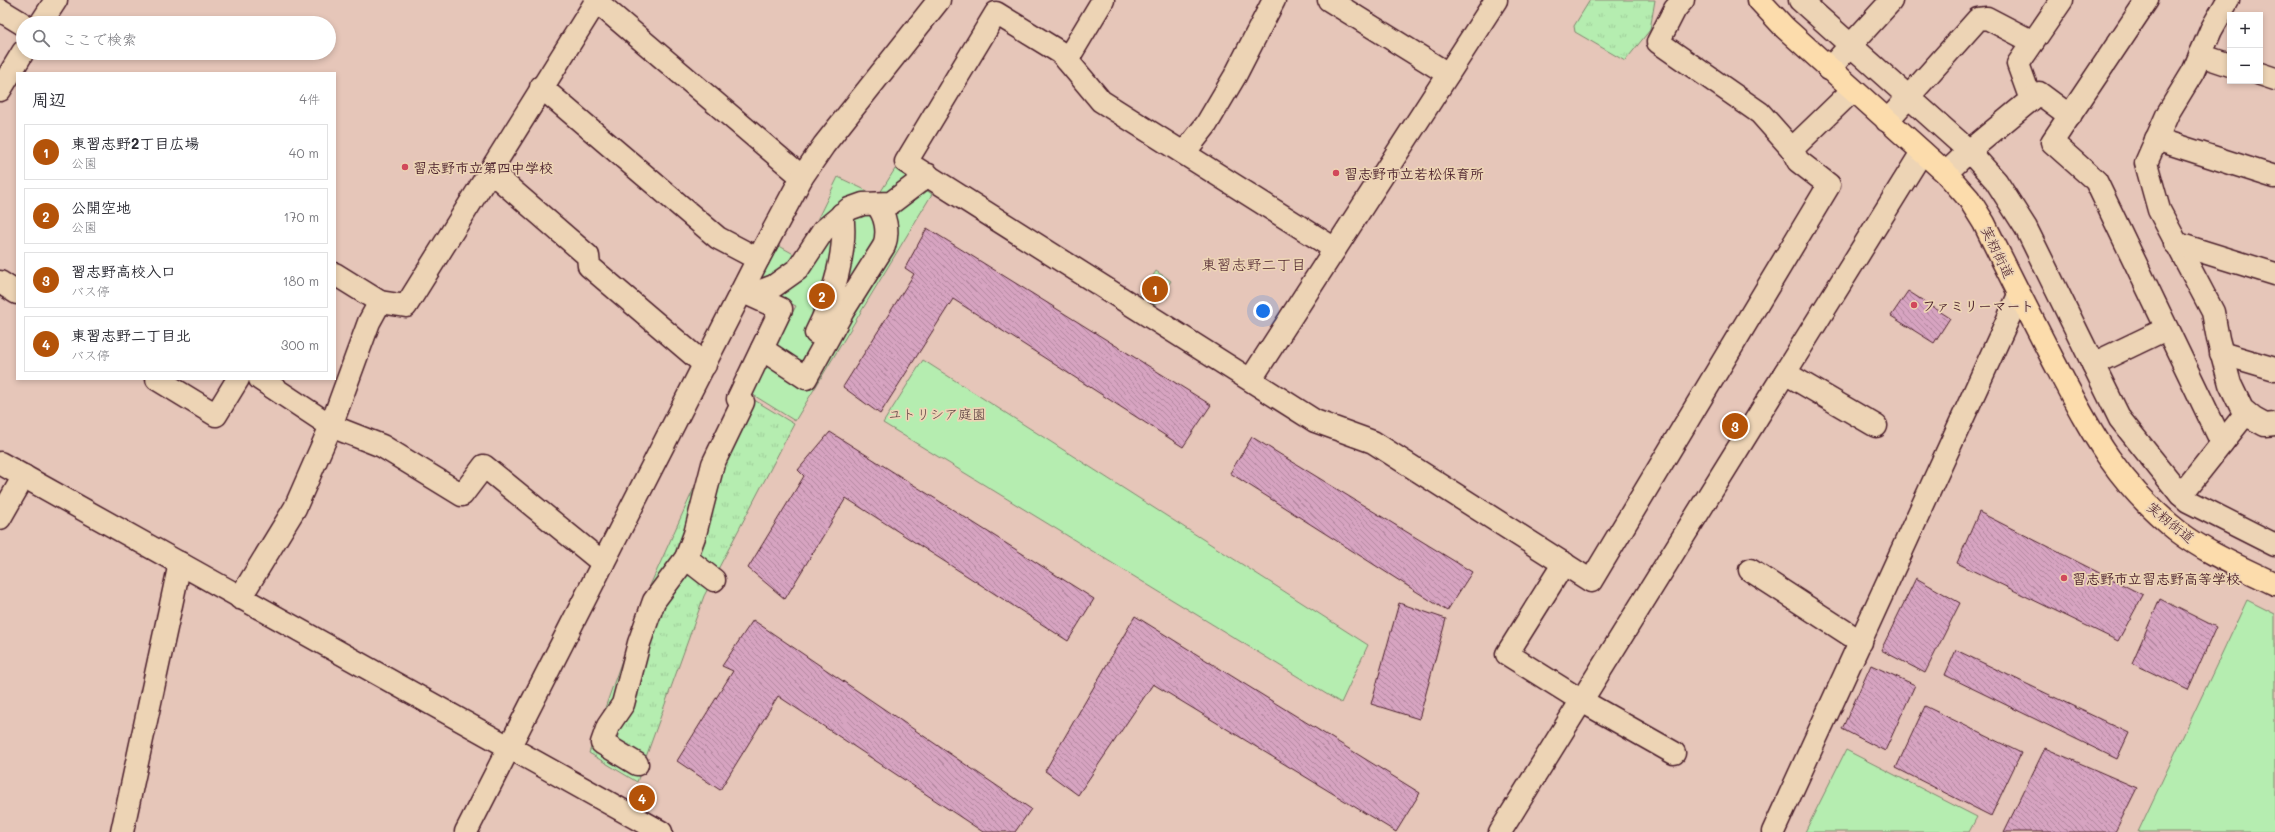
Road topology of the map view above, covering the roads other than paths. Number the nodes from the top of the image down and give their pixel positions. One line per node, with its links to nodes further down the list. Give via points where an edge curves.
1 (56, 0): 17 (street)
2 (597, 0): 30 (street); 44 (street)
3 (1103, 0): 23 (street)
4 (1274, 0): 40 (street, via 1235,76 1206,125)
5 (1329, 0): 26 (street)
6 (1683, 0): 37 (street, via 1675,9 1658,42 1760,113)
7 (1759, 0): 25 (main road, 実籾街道)
8 (1800, 0): 20 (street)
9 (2062, 0): 19 (street)
10 (2147, 0): 34 (street)
11 (2228, 0): 21 (street)
12 (935, 1): 44 (street)
13 (1492, 1): 26 (street)
14 (1891, 1): 20 (street)
15 (1000, 7): 23 (street); 43 (street, via 906,162)
16 (0, 10): 18 (street)
17 (46, 16)
18 (16, 20)
19 (2033, 42): 32 (street, via 1987,18 1978,19); 33 (street, via 2018,64)
20 (1850, 46): 25 (street); 32 (street)
21 (2200, 55): 24 (street); 36 (street)
22 (19, 60): 29 (street)
23 (1067, 60): 40 (street, via 1101,101)
24 (2227, 64)
25 (1829, 69): 31 (main road, 実籾街道)
26 (1448, 74): 49 (street)
27 (2263, 75): 28 (street)
28 (2275, 79)
29 (9, 80)
30 (541, 87): 41 (street); 50 (street, via 718,238)
31 (1853, 90): 35 (main road, 実籾街道); 37 (street)
32 (1908, 97): 35 (street); 38 (street)
33 (2031, 100): 34 (street, via 2039,93); 38 (street)
34 (2070, 116): 57 (street, via 2052,142 2096,180)
35 (1887, 121): 39 (main road, 実籾街道)
36 (2156, 139): 45 (street); 48 (street, via 2146,163 2159,210)
37 (1792, 149): 82 (street, via 1798,161 1829,185 1591,581)
38 (1969, 151): 42 (street); 60 (street, via 1996,181 2026,228)
39 (1922, 152): 42 (main road, 実籾街道); 64 (street)
40 (1184, 153): 49 (street)
41 (490, 171): 56 (street, via 406,306); 61 (street, via 588,256 590,266)
42 (1946, 173): 55 (main road, 実籾街道, via 1984,223)
43 (928, 175): 46 (street, via 891,203); 68 (street)
44 (802, 177): 50 (street)
45 (2275, 177)
46 (876, 204): 47 (street, via 856,206); 63 (street, via 886,223 884,246 843,311 806,378)
47 (842, 214): 58 (street, via 823,231 798,269 774,286 750,295 781,309); 63 (street, via 843,244 826,314 815,337)
48 (2175, 243): 51 (street); 59 (street, via 2213,312)
49 (1335, 249): 68 (street)
50 (758, 259): 61 (street)
51 (2275, 274)
52 (336, 275): 56 (street)
53 (0, 282): 54 (street)
54 (16, 292)
55 (2019, 295): 85 (main road, 実籾街道, via 2084,418 2106,456 2124,479 2158,514 2180,532); 87 (street)
56 (380, 302): 71 (street, via 369,322)
57 (2166, 329): 60 (street); 73 (street)
58 (762, 349): 63 (street); 79 (street, via 738,400 743,402 712,464 695,534)
59 (2221, 353): 62 (street); 69 (street, via 2230,384)
60 (2093, 364): 76 (street, via 2120,419)
61 (705, 365): 81 (street)
62 (2275, 369)
63 (793, 370)
64 (1785, 373): 72 (street); 88 (street)
65 (159, 380): 66 (street, via 216,415)
66 (237, 380)
67 (262, 380): 71 (street)
68 (1251, 380): 82 (street, via 1315,421 1373,442)
69 (2246, 413): 70 (street, via 2265,424); 73 (street)
70 (2275, 424)
71 (331, 426): 81 (street, via 382,446 462,495 484,466); 86 (street, via 295,508)
72 (1876, 426)
73 (2222, 443): 76 (street)
74 (0, 463): 75 (street)
75 (24, 476): 77 (street); 80 (street)
76 (2181, 495): 78 (street, via 2188,501)
77 (0, 518)
78 (2275, 545)
79 (686, 558): 84 (street); 91 (street, via 654,601 638,643 623,704 608,726 602,743)
80 (180, 563): 86 (street); 92 (street)
81 (603, 563): 89 (street)
82 (1564, 563): 88 (street, via 1507,654)
83 (1750, 570): 87 (street)
84 (706, 572)
85 (2275, 584)
86 (240, 598): 89 (street)
87 (1861, 642): 96 (street)
88 (1582, 701): 90 (street); 95 (street)
89 (510, 746): 93 (street); 94 (street)
90 (1674, 753)
91 (637, 764)
92 (122, 832)
93 (466, 832)
94 (661, 832)
95 (1500, 832)
96 (1773, 832)

